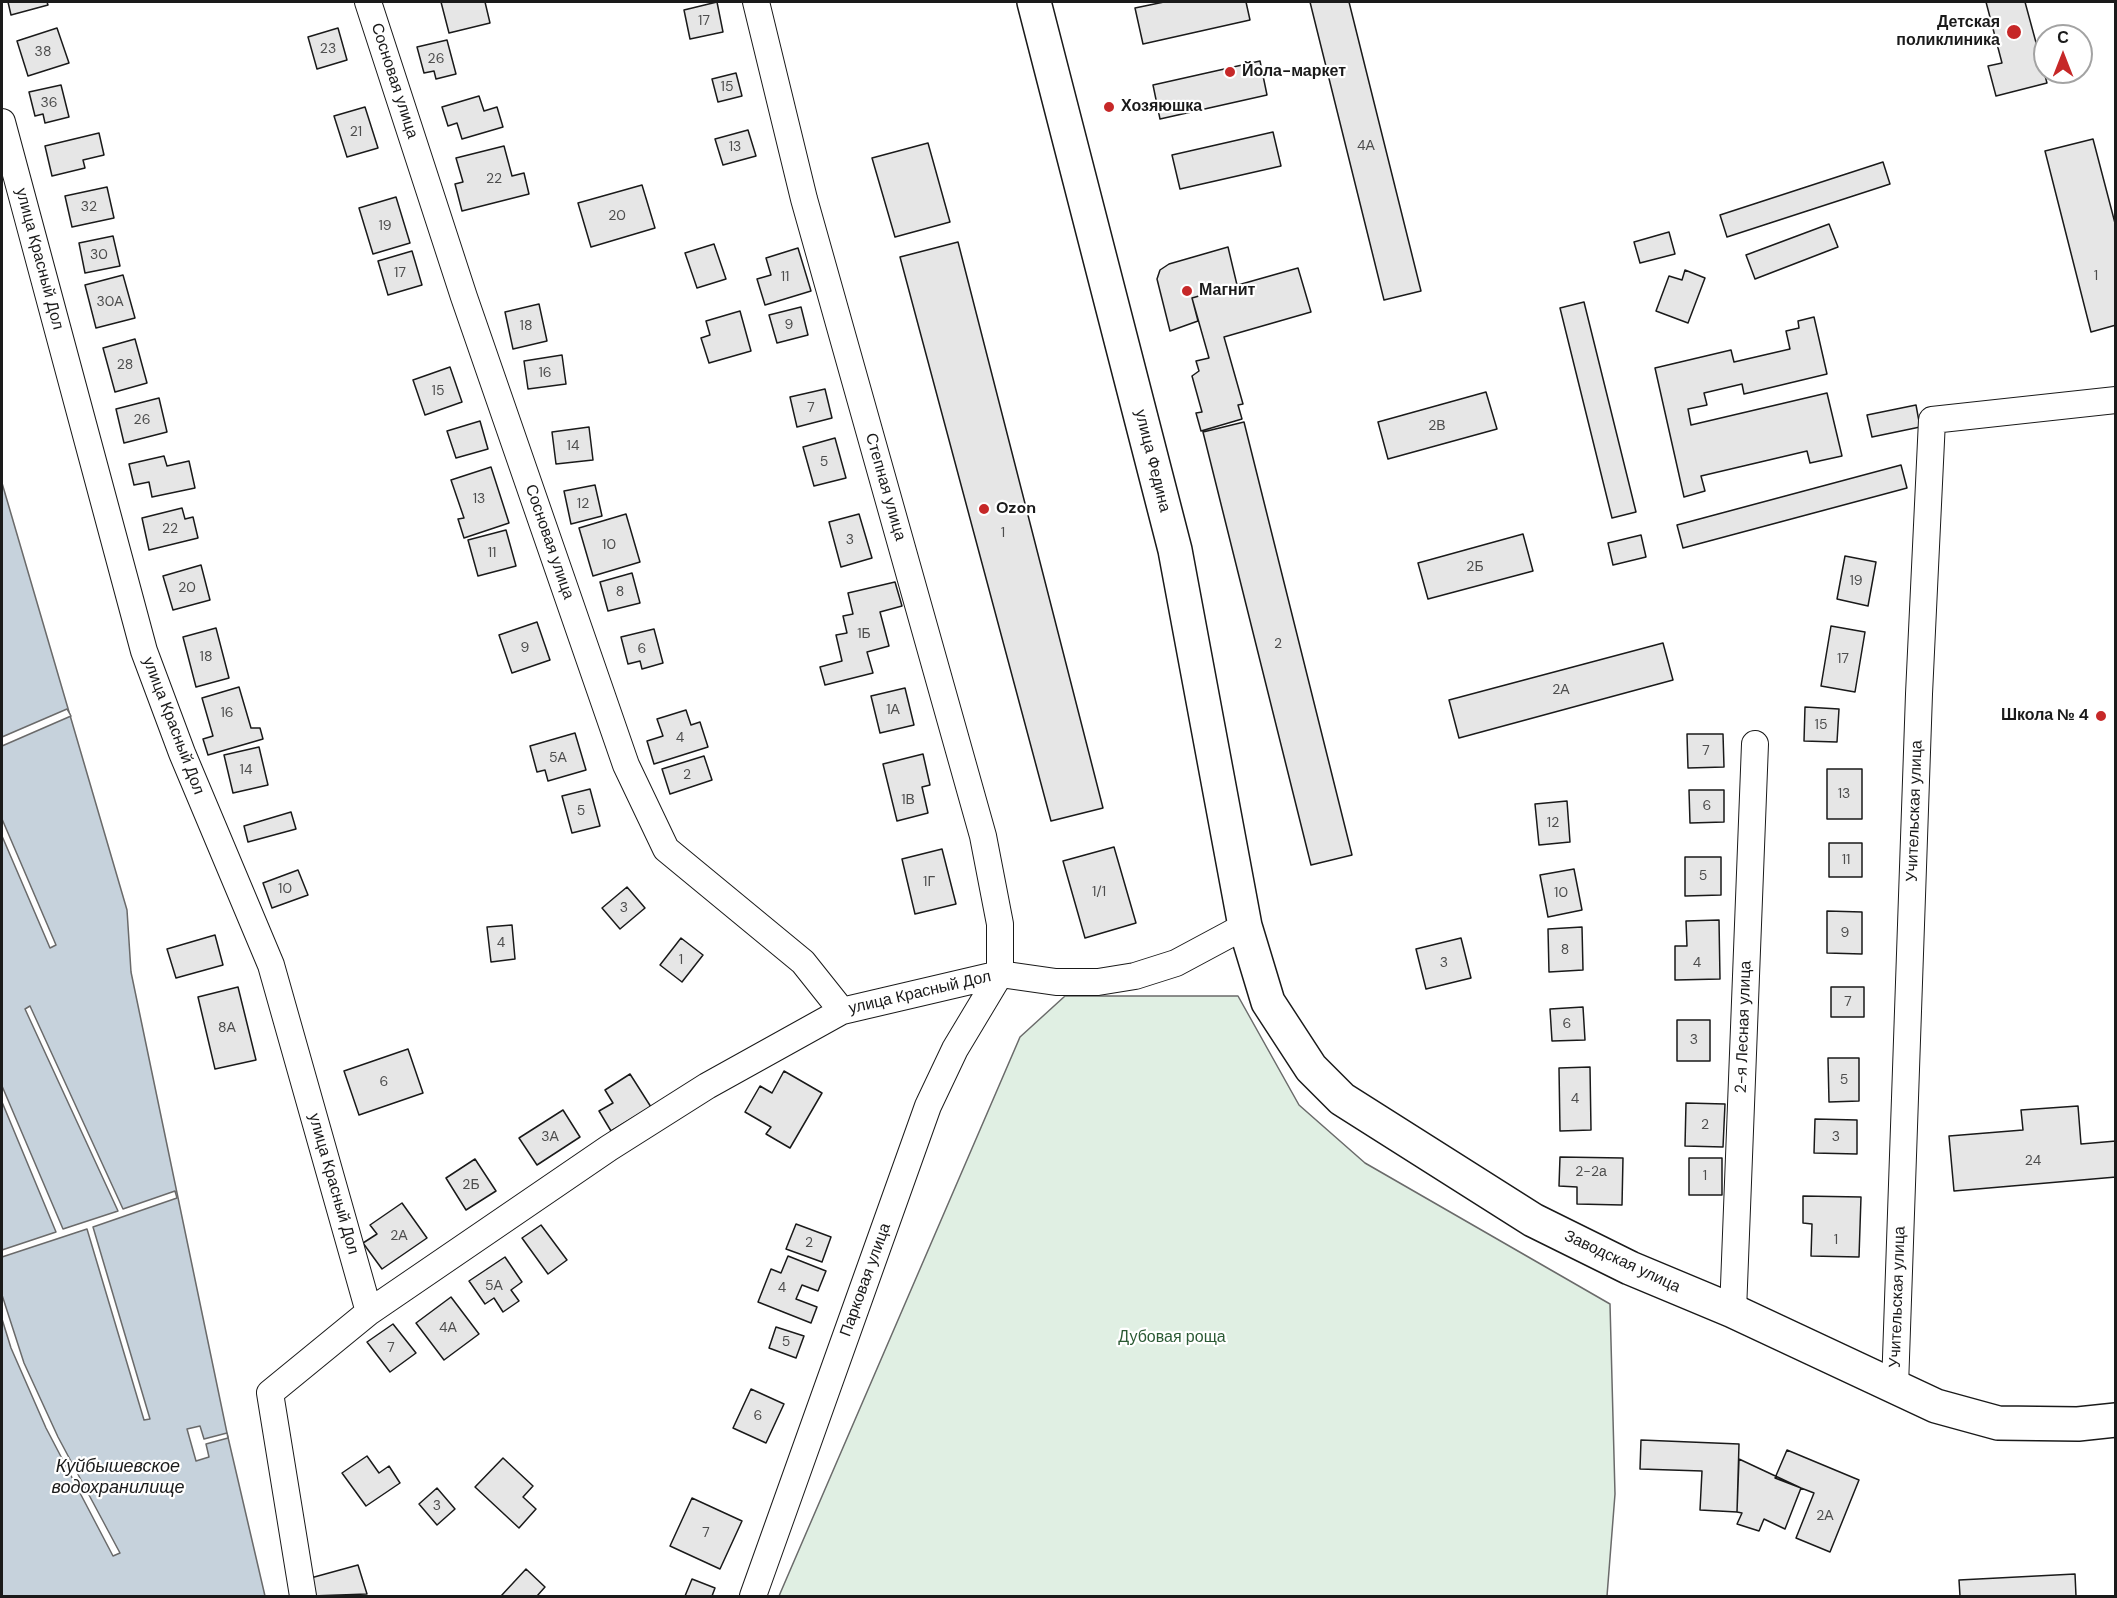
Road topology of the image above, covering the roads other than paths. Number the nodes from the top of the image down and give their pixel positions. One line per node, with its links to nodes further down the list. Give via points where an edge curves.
1 (368, 2): 9 (street, Сосновая улица, via 464,297 626,765 666,849 803,962)
2 (756, 2): 8 (street, Степная улица, via 804,199 983,836 1000,924)
3 (1034, 2): 7 (main road, улица Федина, via 1175,550)
4 (2, 122): 11 (street, улица Красный Дол, via 144,651 182,753 272,965)
5 (2115, 400): 12 (street, Учительская улица, via 1932,420)
6 (1755, 744): 10 (street, 2-я Лесная улица)
7 (1245, 926): 8 (street, улица Красный Дол, via 1176,963 1135,976 1098,982 1056,982); 10 (main road, Заводская улица, via 1268,1002 1311,1068 1342,1099 1533,1220 1630,1268)
8 (1000, 974): 9 (street, улица Красный Дол); 15 (street, Парковая улица, via 955,1049 928,1106)
9 (842, 1011): 11 (street, улица Красный Дол, via 707,1086 609,1148)
10 (1733, 1311): 12 (main road, Заводская улица)
11 (369, 1312): 14 (street, via 270,1393)
12 (1895, 1386): 13 (main road, Заводская улица, via 1936,1406 1998,1423 2078,1424)
13 (2115, 1420)
14 (303, 1596)
15 (753, 1596)

